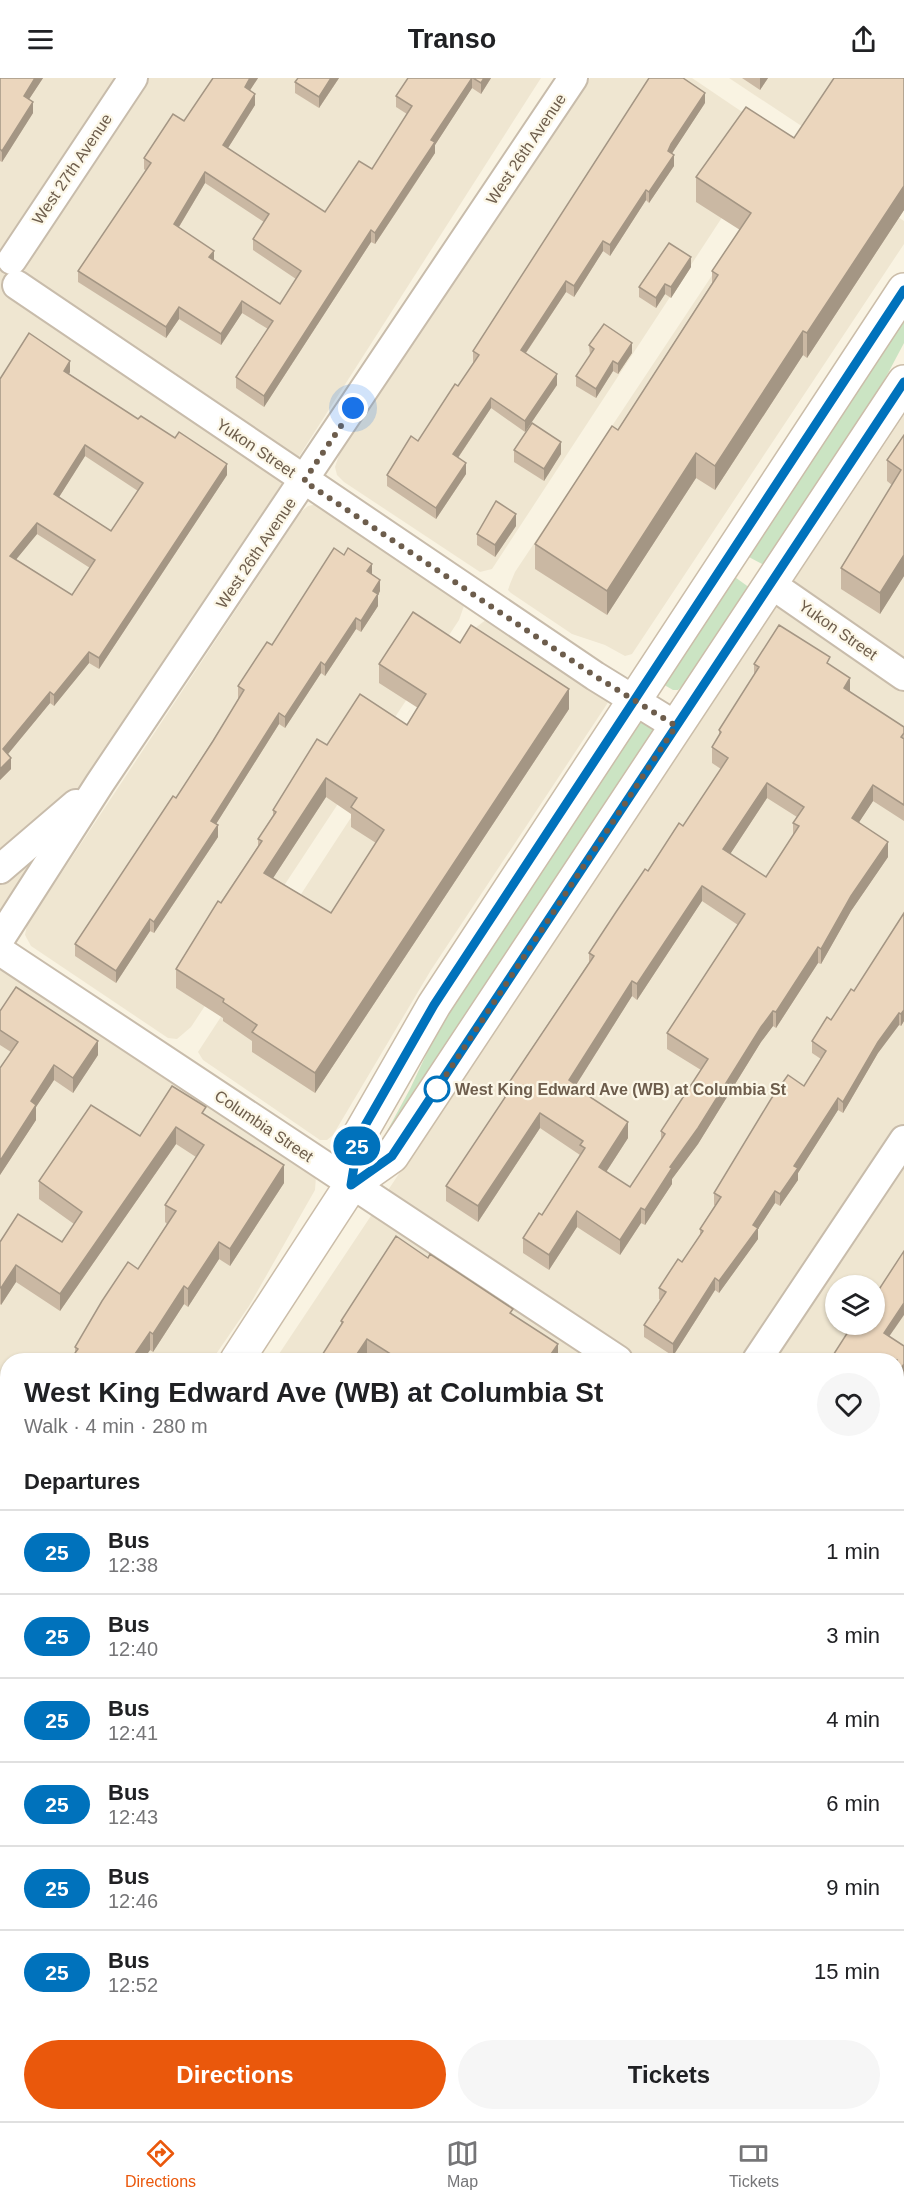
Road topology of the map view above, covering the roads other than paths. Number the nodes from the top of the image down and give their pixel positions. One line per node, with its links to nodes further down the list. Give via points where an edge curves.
1 (133, 78): 3 (street, West 27th Avenue)
2 (573, 78): 6 (street, West 26th Avenue)
3 (7, 273): 6 (street, Yukon Street)
4 (904, 290): 9 (main road)
5 (904, 382): 7 (main road)
6 (304, 481): 9 (street, Yukon Street); 11 (street, West 26th Avenue)
7 (771, 584): 8 (street, Yukon Street); 10 (main road)
8 (904, 676)
9 (635, 700): 10 (street, Yukon Street); 16 (main road, via 434,1005 359,1136)
10 (676, 726): 16 (main road, via 392,1156)
11 (100, 783): 12 (street); 13 (street, West 26th Avenue)
12 (0, 869)
13 (0, 939)
14 (0, 951): 16 (street, Columbia Street)
15 (904, 1140): 19 (street)
16 (351, 1185): 17 (main road); 18 (street, Columbia Street)
17 (242, 1353)
18 (607, 1353)
19 (762, 1353)

